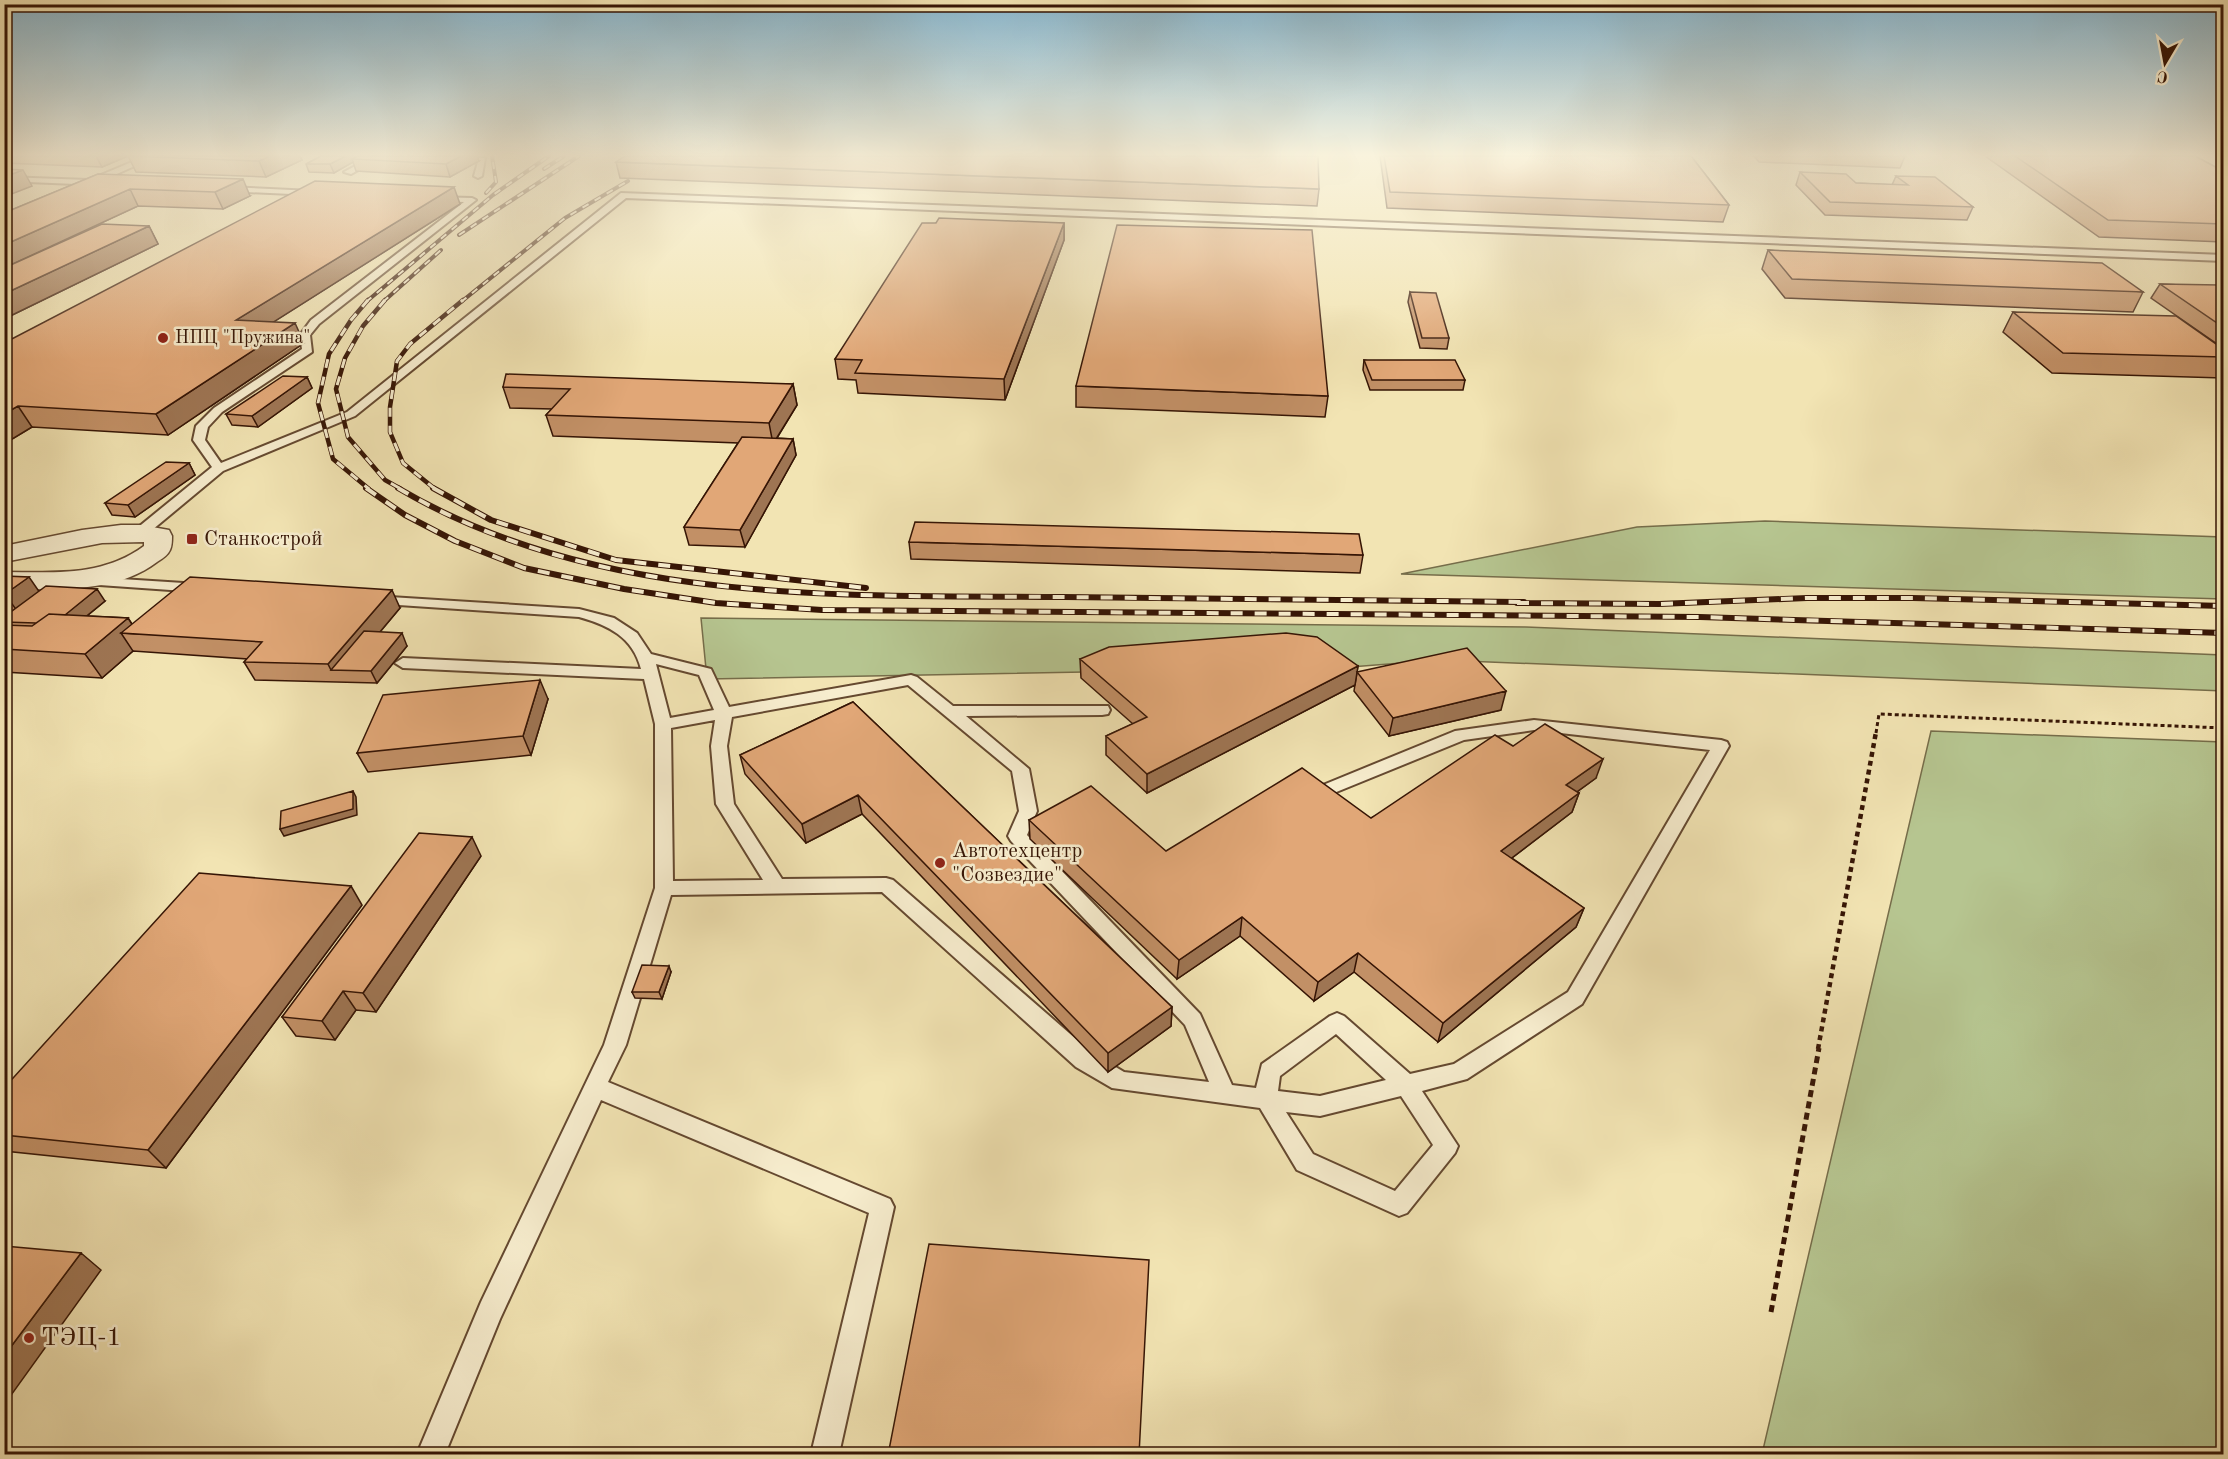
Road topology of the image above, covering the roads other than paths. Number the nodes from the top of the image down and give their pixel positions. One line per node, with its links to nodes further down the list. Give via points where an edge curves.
1 (441, 224): 5 (lane, via 315,322 305,335 308,350 218,410 202,426 199,440)
2 (588, 224): 5 (lane, via 351,414)
3 (1362, 224): 4 (lane)
4 (2223, 258)
5 (219, 468): 6 (lane)
6 (149, 540): 7 (street, via 118,533); 9 (street, via 135,565)
7 (4, 554)
8 (4, 580): 9 (street)
9 (77, 580): 10 (lane)
10 (208, 589)
11 (364, 599): 13 (lane, via 579,613 609,621 632,636)
12 (404, 663): 13 (lane)
13 (648, 666): 16 (lane, via 705,672); 17 (lane)
14 (1102, 710): 15 (lane)
15 (949, 711): 16 (lane, via 911,680); 23 (lane, via 1020,769 1028,810 1017,836 1193,1020)
16 (724, 713): 17 (lane); 19 (lane, via 719,746 725,804)
17 (663, 724): 20 (lane)
18 (1329, 789): 21 (lane, via 1461,735 1534,725 1721,746 1575,998 1459,1072)
19 (777, 887): 20 (lane); 23 (lane, via 886,885 1084,1060 1119,1081)
20 (664, 888): 22 (lane, via 615,1045)
21 (1406, 1085): 24 (lane, via 1320,1106); 24 (lane, via 1337,1022 1270,1071); 24 (lane, via 1447,1146 1399,1204 1305,1162)
22 (595, 1087): 25 (lane, via 490,1311); 26 (lane, via 882,1207)
23 (1225, 1094): 24 (lane)
24 (1266, 1099)
25 (431, 1455)
26 (825, 1455)

